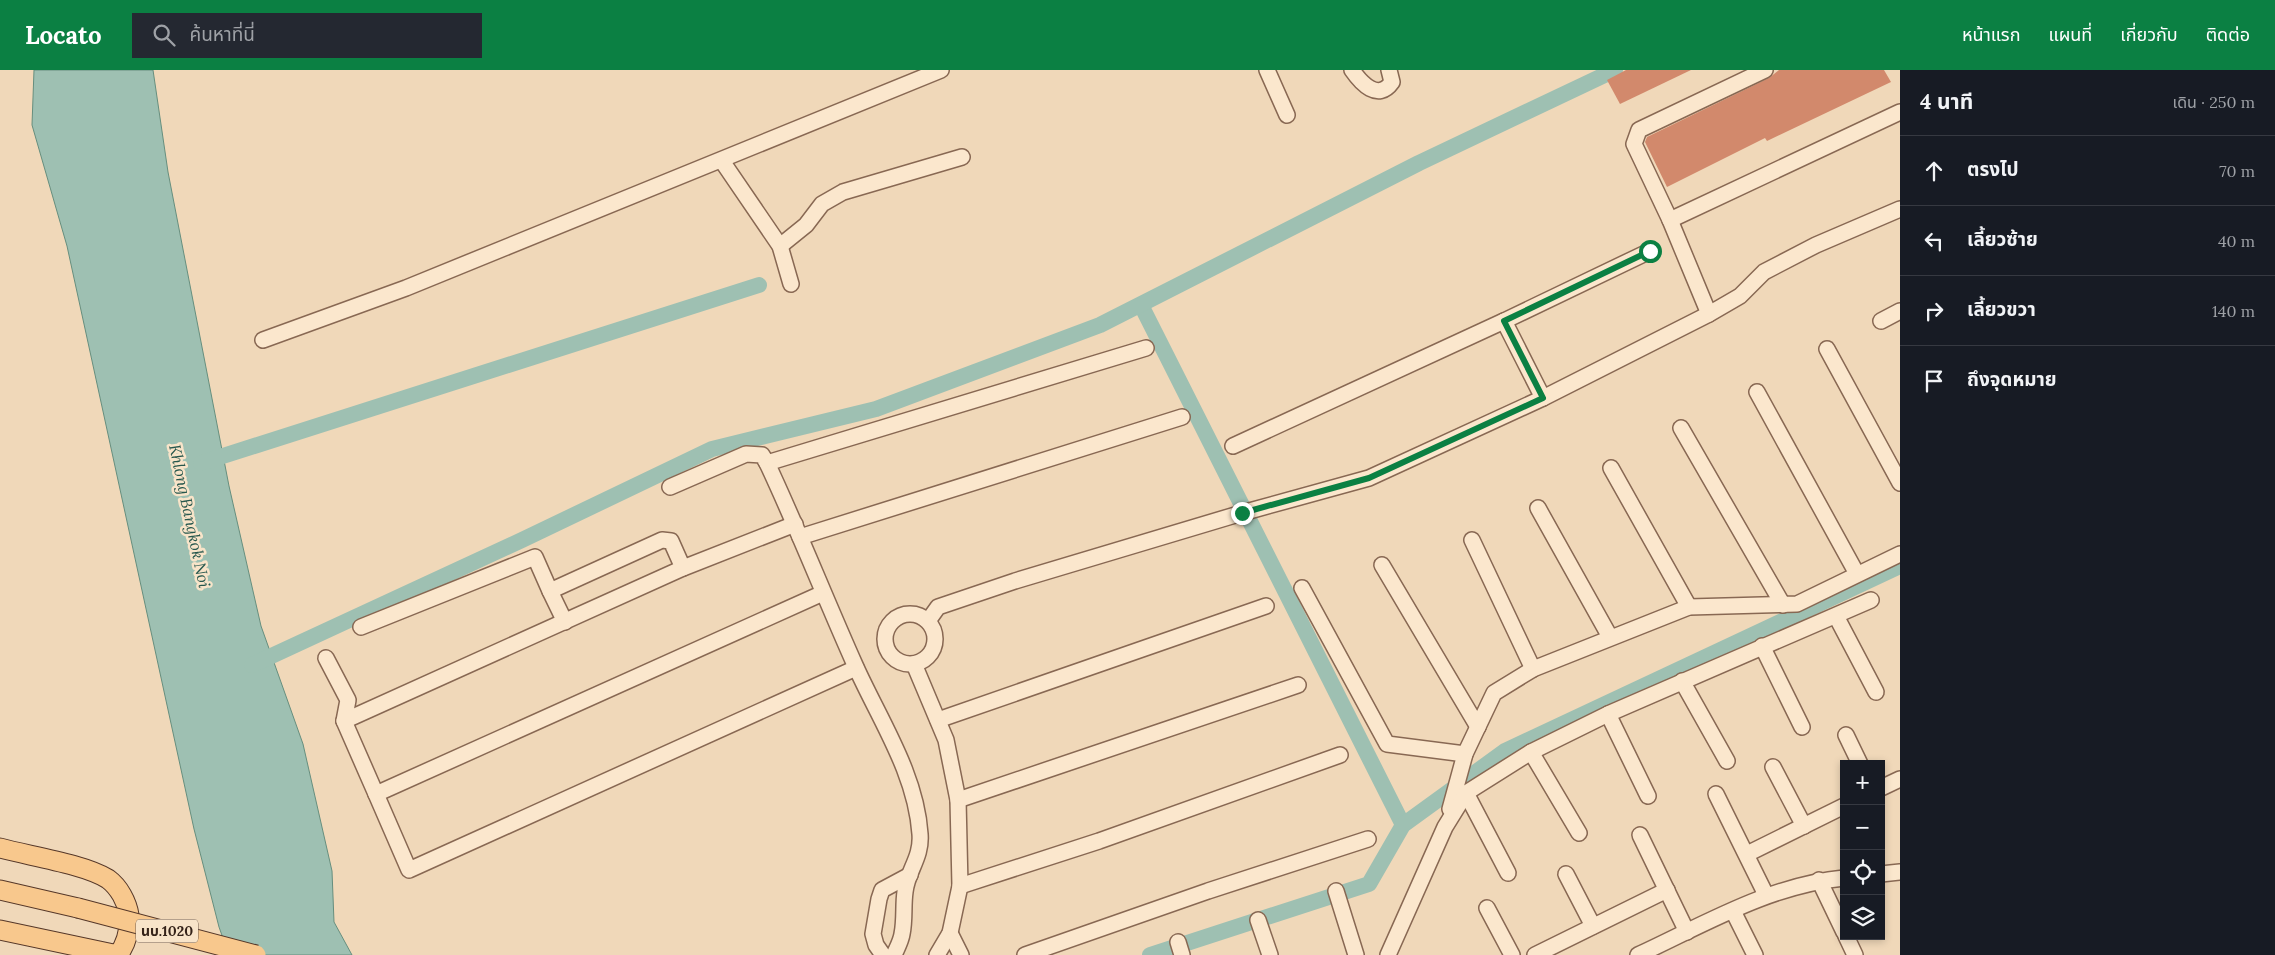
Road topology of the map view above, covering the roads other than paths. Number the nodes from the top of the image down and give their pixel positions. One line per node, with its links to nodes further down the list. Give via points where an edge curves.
1 (941, 70): 9 (street)
2 (1267, 70): 7 (street)
3 (1352, 70): 4 (street, via 1364,86 1378,90 1390,85 1392,77)
4 (1389, 70)
5 (1765, 70): 11 (street, via 1640,130 1635,136 1634,144)
6 (1900, 112): 11 (street)
7 (1287, 115)
8 (962, 157): 12 (street, via 843,192 822,204 806,225)
9 (722, 161): 12 (street); 19 (street, via 406,288)
10 (1900, 209): 16 (street, via 1816,245 1764,272 1740,296)
11 (1670, 220): 16 (street)
12 (780, 246): 14 (street)
13 (1650, 251): 17 (street)
14 (791, 284)
15 (1900, 311): 18 (street)
16 (1709, 314): 23 (street)
17 (1504, 321): 23 (street); 26 (street)
18 (1880, 321)
19 (263, 340)
20 (1146, 348): 27 (street)
21 (1827, 349): 29 (street)
22 (1757, 392): 37 (street)
23 (1543, 398): 46 (street, via 1369,478 1015,581 938,607)
24 (1182, 417): 32 (street)
25 (1681, 428): 42 (street)
26 (1233, 446)
27 (767, 463): 30 (street, via 762,455 746,454); 32 (street)
28 (1611, 468): 44 (street)
29 (1900, 483)
30 (670, 487)
31 (1538, 508): 49 (street)
32 (798, 531): 36 (street); 40 (street)
33 (1472, 540): 54 (street)
34 (1900, 554): 37 (street)
35 (1382, 565): 61 (street)
36 (683, 568): 39 (street, via 673,544 666,539); 47 (street)
37 (1857, 574): 42 (street, via 1797,604)
38 (1302, 588): 65 (street, via 1387,744)
39 (550, 591): 47 (street); 48 (street, via 535,558)
40 (823, 593): 53 (street); 73 (street)
41 (1871, 600): 45 (street)
42 (1783, 605): 44 (street)
43 (1266, 606): 59 (street)
44 (1689, 607): 49 (street)
45 (1836, 616): 50 (street); 57 (street)
46 (928, 621): 52 (street, via 934,631 935,644 925,659); 52 (street, via 918,615 906,614 896,618 886,632 886,648 892,658)
47 (564, 622): 60 (street)
48 (361, 627)
49 (1610, 637): 54 (street)
50 (1762, 646): 55 (street); 62 (street)
51 (326, 658): 60 (street, via 348,700)
52 (914, 664): 59 (street)
53 (856, 668): 73 (street, via 409,870); 89 (street, via 910,781 920,836 917,861)
54 (1533, 669): 61 (street, via 1494,693)
55 (1682, 681): 58 (street); 68 (street)
56 (1298, 685): 76 (street)
57 (1876, 692)
58 (1608, 714): 64 (street); 75 (street)
59 (938, 720): 76 (street, via 946,740)
60 (344, 722): 73 (street)
61 (1478, 726): 65 (street)
62 (1802, 727)
63 (1846, 735): 67 (street)
64 (1531, 752): 72 (street); 80 (street)
65 (1466, 754): 78 (street)
66 (1340, 755): 92 (street, via 1099,841)
67 (1858, 760)
68 (1727, 761)
69 (1773, 768): 79 (street)
70 (1900, 780): 71 (street)
71 (1885, 786)
72 (1466, 793): 78 (street); 86 (street)
73 (376, 794)
74 (1716, 794): 84 (street)
75 (1648, 796)
76 (958, 800): 92 (street)
77 (1840, 808): 79 (street)
78 (1445, 826): 116 (street)
79 (1804, 826): 84 (street)
80 (1579, 833)
81 (1640, 835): 94 (street)
82 (1368, 839): 113 (street)
83 (0, 848): 107 (main road, นบ.1020, via 86,870 108,880 122,894 128,908 130,926)
84 (1747, 854): 96 (street)
85 (1900, 872): 88 (street)
86 (1508, 873)
87 (1566, 874): 101 (street)
88 (1885, 874)
89 (910, 875): 109 (street, via 882,890 873,934); 110 (street, via 905,891 902,934)
90 (1840, 878): 91 (street)
91 (1819, 880): 96 (street); 100 (street)
92 (960, 886): 104 (street)
93 (0, 890): 108 (main road, นบ.1020, bridge)
94 (1667, 890): 101 (street); 103 (street)
95 (1336, 891): 115 (street)
96 (1766, 895): 98 (street)
97 (1487, 908): 117 (street)
98 (1733, 911): 103 (street); 119 (street)
99 (1258, 920): 114 (street)
100 (1840, 924)
101 (1593, 926): 118 (street)
102 (0, 930): 107 (main road, นบ.1020)
103 (1687, 932): 106 (street)
104 (950, 933): 111 (street); 112 (street)
105 (1848, 940): 120 (street)
106 (1648, 953)
107 (118, 955)
108 (256, 955)
109 (883, 955)
110 (894, 955)
111 (937, 955)
112 (961, 955)
113 (1025, 955)
114 (1270, 955)
115 (1356, 955)
116 (1388, 955)
117 (1512, 955)
118 (1535, 955)
119 (1755, 955)
120 (1855, 955)

